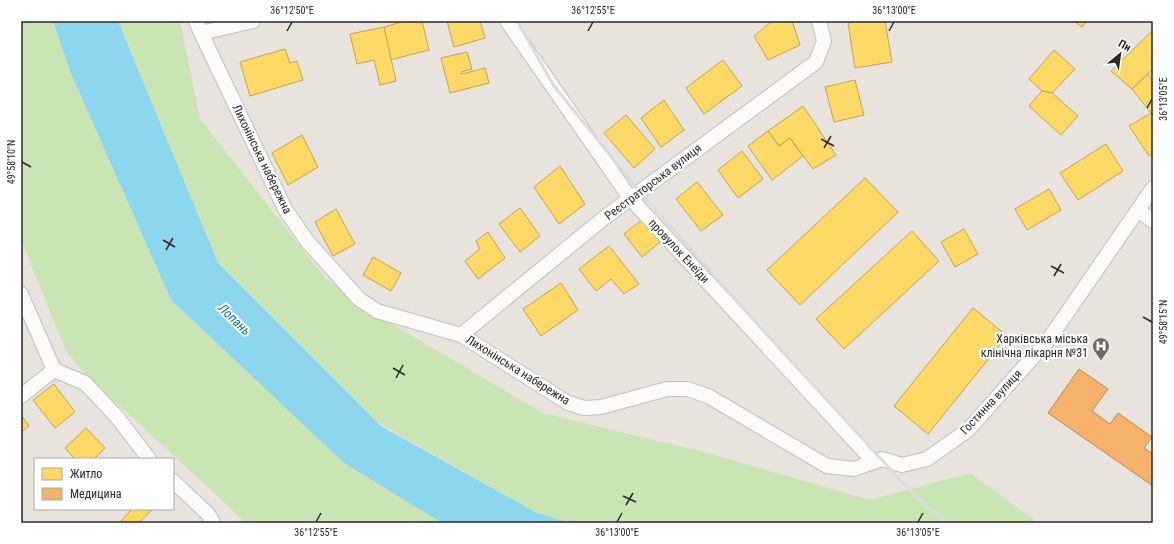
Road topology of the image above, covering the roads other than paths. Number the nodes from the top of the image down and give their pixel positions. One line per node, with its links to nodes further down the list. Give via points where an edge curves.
1 (253, 21): 4 (street)
2 (507, 21): 6 (street, провулок Енеїди)
3 (819, 21): 6 (street, Реєстраторська вулиця, via 824,41 816,62)
4 (199, 27): 10 (street, Лихонінська набережна, via 285,209 307,241 359,299 377,311)
5 (1153, 188): 7 (street, Гостинна вулиця)
6 (630, 198): 10 (street, Реєстраторська вулиця); 14 (street, провулок Енеїди)
7 (1138, 210): 8 (street); 14 (street, Гостинна вулиця, via 1049,339 968,430 927,459 902,465 882,459)
8 (1153, 221)
9 (21, 294): 11 (street)
10 (461, 335): 14 (street, Лихонінська набережна, via 568,402 584,408 601,407 667,389 687,389 708,396 827,466 854,469)
11 (54, 370): 12 (street); 13 (street, via 85,383 117,417)
12 (21, 396)
13 (149, 458)
14 (870, 464)
15 (174, 482): 16 (street, via 208,514)
16 (213, 523)

